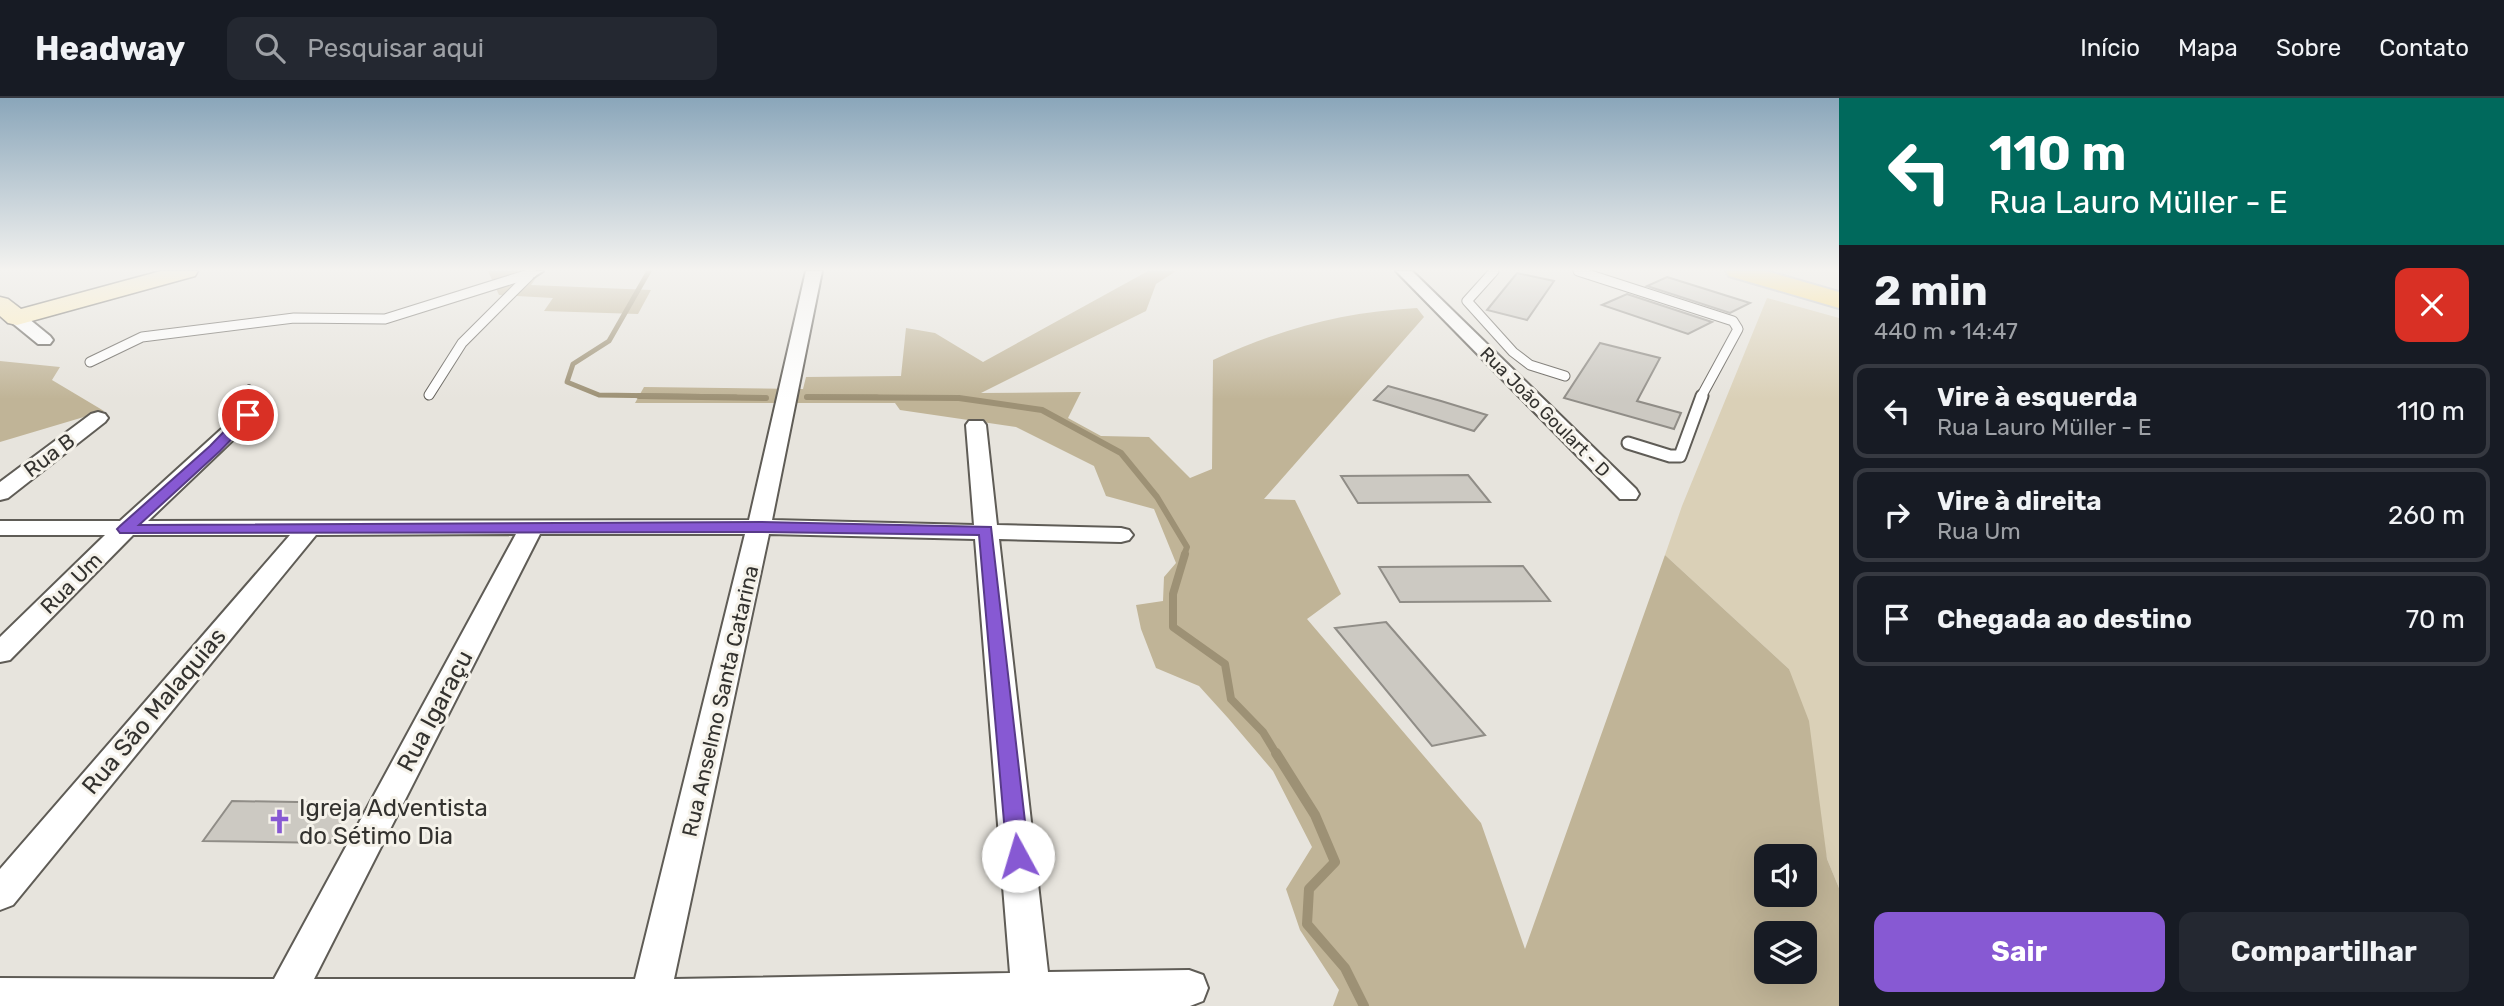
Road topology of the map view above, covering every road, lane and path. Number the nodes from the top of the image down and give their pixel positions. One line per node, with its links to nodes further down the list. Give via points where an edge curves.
1 (12, 313): 8 (street)
2 (403, 313): 9 (lane, via 385,319 294,318 142,337)
3 (492, 313): 12 (lane, via 462,343)
4 (805, 313): 18 (street, Rua Anselmo Santa Catarina)
5 (1446, 313): 17 (street, Rua João Goulart - D)
6 (1478, 313): 10 (lane, via 1530,365)
7 (1714, 313): 15 (lane, via 1732,321 1738,329 1702,395 1680,456)
8 (44, 340)
9 (90, 362)
10 (1565, 376)
11 (249, 392): 22 (street, Rua Um, via 248,415)
12 (429, 395)
13 (98, 418): 16 (street, Rua B)
14 (976, 425): 23 (street)
15 (1628, 443)
16 (0, 493)
17 (1628, 494)
18 (760, 527): 21 (street); 23 (street); 31 (street, Rua Anselmo Santa Catarina)
19 (0, 528): 22 (street)
20 (308, 528): 21 (street); 22 (street); 26 (street, Rua São Malaquias)
21 (531, 528): 30 (street, Rua Igaraçu)
22 (125, 529): 25 (street, Rua Um)
23 (986, 531): 24 (street); 29 (street)
24 (1121, 535)
25 (0, 653)
26 (0, 894)
27 (1189, 988): 29 (street)
28 (0, 997): 30 (street)
29 (1032, 999): 31 (street)
30 (283, 1002): 31 (street)
31 (648, 1002)

